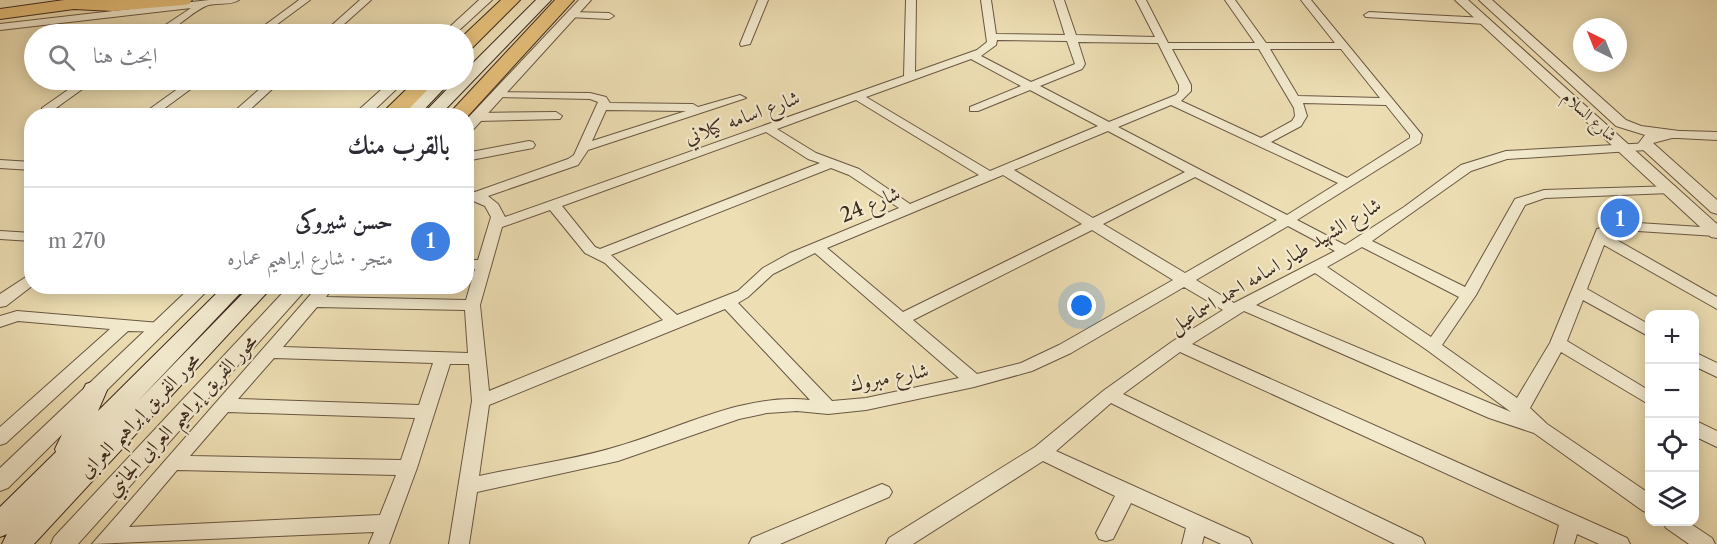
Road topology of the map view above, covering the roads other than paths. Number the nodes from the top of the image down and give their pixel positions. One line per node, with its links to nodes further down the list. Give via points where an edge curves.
1 (104, 0): 21 (highway)
2 (183, 0): 21 (highway, via 113,6)
3 (234, 0): 20 (street)
4 (305, 0): 30 (street)
5 (366, 0): 31 (street)
6 (486, 0): 32 (street)
7 (511, 0): 34 (highway)
8 (526, 0): 41 (main road)
9 (544, 0): 43 (main road)
10 (585, 0): 22 (street)
11 (763, 0): 38 (street)
12 (911, 0): 45 (street)
13 (986, 0): 35 (street)
14 (1059, 0): 36 (street)
15 (1141, 0): 37 (street)
16 (1230, 0): 39 (street)
17 (1306, 0): 40 (street)
18 (1461, 0): 26 (street, شارع السلام)
19 (1485, 0): 54 (street)
20 (204, 3): 28 (street); 29 (street)
21 (75, 4): 23 (highway)
22 (568, 7): 25 (street); 55 (street); 70 (highway)
23 (0, 14)
24 (1369, 15): 26 (street)
25 (609, 16)
26 (1486, 21): 44 (street, شارع السلام)
27 (24, 24): 33 (street)
28 (26, 24)
29 (172, 24)
30 (272, 24)
31 (338, 24)
32 (459, 24)
33 (0, 27)
34 (474, 35)
35 (992, 38): 36 (street); 42 (street, شارع اسامه كيلاني, via 988,48)
36 (1072, 39): 37 (street); 46 (street, via 1078,67)
37 (1162, 43): 39 (street); 59 (street, via 1185,85 1185,92)
38 (745, 44)
39 (1262, 45): 40 (street); 58 (street)
40 (1342, 46): 60 (street)
41 (474, 51)
42 (971, 55): 45 (street, شارع اسامه كيلاني); 46 (street)
43 (474, 71)
44 (1545, 74): 54 (street); 82 (street, شارع السلام)
45 (909, 77): 56 (street, شارع اسامه كيلاني)
46 (1032, 86): 71 (street); 75 (street)
47 (75, 90): 63 (street)
48 (183, 90): 64 (street)
49 (265, 90): 65 (street)
50 (388, 90): 66 (street)
51 (416, 90): 67 (highway)
52 (434, 90): 68 (main road)
53 (455, 90): 69 (main road)
54 (1585, 91): 77 (street, via 1629,127)
55 (498, 94): 61 (street, via 590,96 602,99); 73 (street)
56 (857, 96): 76 (street, شارع اسامه كيلاني); 89 (street)
57 (740, 98): 62 (street)
58 (1295, 99): 60 (street); 79 (street, via 1301,116 1297,123)
59 (1172, 101): 75 (street, شارع 24); 79 (street)
60 (1388, 102): 90 (street, شارع مبروك, via 1416,140)
61 (603, 106): 62 (street); 83 (street)
62 (711, 107): 83 (street)
63 (49, 108)
64 (157, 108)
65 (244, 108)
66 (368, 108)
67 (397, 108)
68 (416, 108)
69 (437, 108)
70 (465, 108)
71 (974, 109)
72 (556, 116): 73 (street)
73 (478, 117): 74 (street)
74 (474, 121)
75 (1109, 126): 88 (street); 89 (street, شارع 24)
76 (768, 128): 85 (street, via 806,153); 94 (street, شارع اسامه كيلاني)
77 (1682, 135): 78 (street); 81 (street, شارع السلام, via 1648,139 1644,142)
78 (1717, 136)
79 (1261, 143): 90 (street)
80 (529, 145): 84 (street)
81 (1646, 146): 82 (street, شارع الشهيد طيار اسامه احمد اسماعيل); 96 (street)
82 (1624, 147): 91 (street, شارع السلام); 104 (street, شارع الشهيد طيار اسامه احمد اسماعيل, via 1532,152 1485,160 1466,168)
83 (584, 148): 92 (street, via 579,157 565,166)
84 (474, 155)
85 (832, 163): 95 (street, via 854,172); 107 (street)
86 (0, 164): 87 (street)
87 (24, 166)
88 (1196, 172): 97 (street); 99 (street)
89 (996, 173): 95 (street, شارع 24); 99 (street)
90 (1348, 183): 97 (street, شارع مبروك)
91 (1670, 189): 100 (street, شارع السلام); 118 (street, via 1544,194 1520,202)
92 (474, 194)
93 (474, 196): 98 (street, via 496,210)
94 (553, 204): 98 (street, شارع اسامه كيلاني); 107 (street)
95 (909, 209): 105 (street, شارع 24)
96 (1717, 209)
97 (1288, 220): 106 (street); 111 (street, شارع مبروك)
98 (497, 224): 109 (street)
99 (1093, 224): 111 (street); 126 (street)
100 (1716, 232): 103 (street, via 1622,226 1610,228)
101 (0, 235): 102 (street)
102 (24, 236)
103 (1600, 237): 113 (street); 121 (street)
104 (1361, 241): 106 (street, شارع الشهيد طيار اسامه احمد اسماعيل); 118 (street)
105 (818, 247): 120 (street, شارع 24, via 781,263); 126 (street)
106 (1346, 251): 110 (street, شارع الشهيد طيار اسامه احمد اسماعيل)
107 (598, 255): 128 (street, via 610,260)
108 (474, 264): 109 (street)
109 (484, 265): 122 (street)
110 (1315, 266): 123 (street, شارع الشهيد طيار اسامه احمد اسماعيل); 134 (street)
111 (1184, 279): 123 (street); 140 (street, شارع مبروك, via 1056,354)
112 (24, 284): 119 (street)
113 (1579, 291): 131 (street); 132 (street)
114 (195, 294): 130 (street)
115 (229, 294): 154 (main road, محور الفريق إبراهيم العرابى)
116 (255, 294): 170 (main road, محور الفريق إبراهيم العرابى)
117 (307, 294): 122 (street); 135 (street); 171 (street, محور الفريق إبراهيم العرابى الجانبي)
118 (1468, 295): 134 (street)
119 (0, 302)
120 (728, 302): 128 (street, شارع 24); 146 (street)
121 (1717, 303)
122 (472, 305): 137 (street)
123 (1239, 308): 133 (street, شارع الشهيد طيار اسامه احمد اسماعيل); 149 (street)
124 (0, 309): 125 (street)
125 (17, 316): 127 (street); 129 (street)
126 (903, 320): 140 (street)
127 (0, 322)
128 (674, 322): 144 (street, شارع 24)
129 (123, 326): 130 (street); 151 (street)
130 (160, 328): 141 (street)
131 (1645, 329)
132 (1558, 343): 143 (street); 147 (street)
133 (1179, 345): 142 (street, شارع الشهيد طيار اسامه احمد اسماعيل); 162 (street)
134 (1433, 346): 147 (street)
135 (270, 352): 136 (street); 145 (street)
136 (443, 359): 137 (street); 148 (street)
137 (477, 359): 144 (street)
138 (1699, 360): 139 (street)
139 (1717, 371)
140 (974, 381): 146 (street, شارع مبروك)
141 (95, 390): 154 (main road); 157 (street)
142 (1109, 395): 153 (street, شارع الشهيد طيار اسامه احمد اسماعيل); 178 (street)
143 (1645, 396)
144 (481, 401): 158 (street)
145 (224, 405): 148 (street); 155 (street)
146 (828, 408): 158 (street, شارع مبروك, via 787,406 737,413 618,454)
147 (1520, 409): 149 (street)
148 (426, 412): 156 (street)
149 (1541, 429): 161 (street)
150 (1699, 430): 152 (street)
151 (0, 438)
152 (1717, 441)
153 (1042, 452): 160 (street); 175 (street, شارع الشهيد طيار اسامه احمد اسماعيل)
154 (62, 463): 165 (main road, محور الفريق إبراهيم العرابى)
155 (173, 463): 156 (street); 169 (street)
156 (408, 468): 163 (street)
157 (0, 482)
158 (467, 486): 173 (street)
159 (882, 492): 168 (street)
160 (1127, 493): 164 (street); 167 (street)
161 (1645, 502)
162 (1570, 522): 179 (street); 180 (street)
163 (387, 524): 169 (street); 172 (street)
164 (1197, 524): 176 (street); 177 (street)
165 (0, 525)
166 (1679, 526): 181 (street)
167 (1106, 533)
168 (796, 537): 174 (street)
169 (106, 540)
170 (16, 544)
171 (63, 544)
172 (379, 544)
173 (459, 544)
174 (759, 544)
175 (896, 544)
176 (1192, 544)
177 (1242, 544)
178 (1415, 544)
179 (1564, 544)
180 (1620, 544)
181 (1705, 544)

